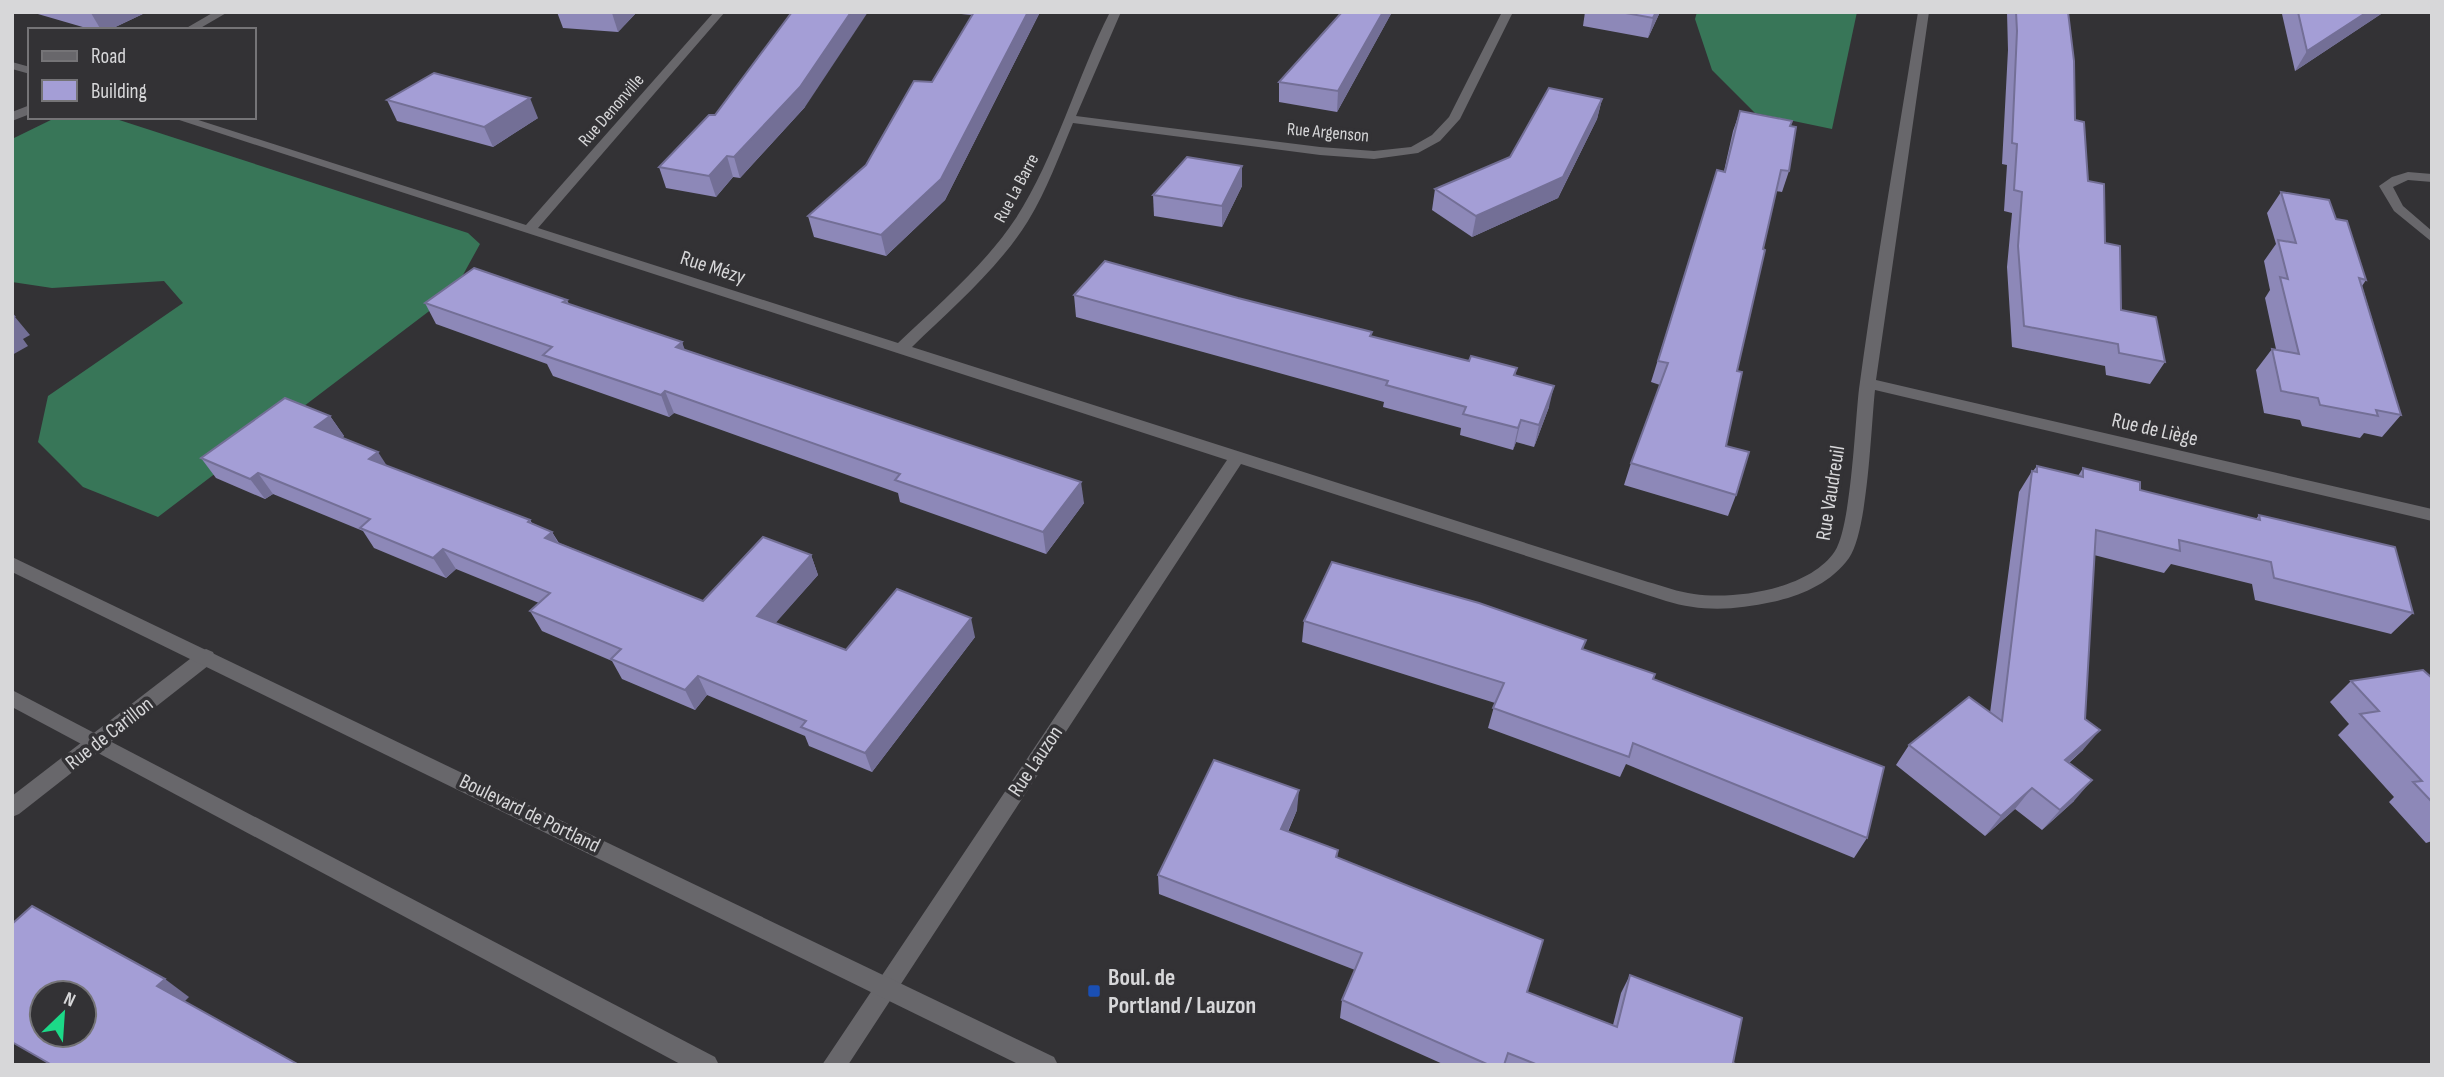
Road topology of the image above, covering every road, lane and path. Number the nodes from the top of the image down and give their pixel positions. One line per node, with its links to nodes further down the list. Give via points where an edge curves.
1 (223, 12): 6 (street)
2 (720, 12): 12 (street, Rue Denonville)
3 (1116, 12): 10 (street, Rue La Barre)
4 (1508, 12): 10 (street, Rue Argenson, via 1454,119 1436,138 1414,150 1374,155 1320,151)
5 (1924, 12): 15 (street, Rue Vaudreuil)
6 (192, 28)
7 (28, 110): 8 (street)
8 (12, 117)
9 (182, 119): 12 (street, Rue Mézy)
10 (1069, 119): 14 (street, Rue La Barre, via 1039,189 1013,232)
11 (2432, 178): 13 (street, via 2398,177 2386,186 2400,211)
12 (528, 230): 14 (street, Rue Mézy)
13 (2432, 238)
14 (901, 349): 16 (street, Rue Mézy)
15 (1868, 383): 16 (street, Rue Vaudreuil, via 1844,552 1818,577 1749,600 1700,602 1646,588); 17 (street, Rue de Liège)
16 (1237, 457): 23 (street, Rue Lauzon)
17 (2432, 515)
18 (12, 564): 19 (street, Boulevard de Portland)
19 (206, 657): 21 (street, Rue de Carillon); 23 (street, Boulevard de Portland)
20 (12, 698): 21 (street)
21 (97, 743): 22 (street, Rue de Carillon); 24 (street)
22 (12, 808)
23 (886, 986): 25 (street, Rue Lauzon); 26 (street, Boulevard de Portland)
24 (707, 1065)
25 (834, 1065)
26 (1046, 1065)

